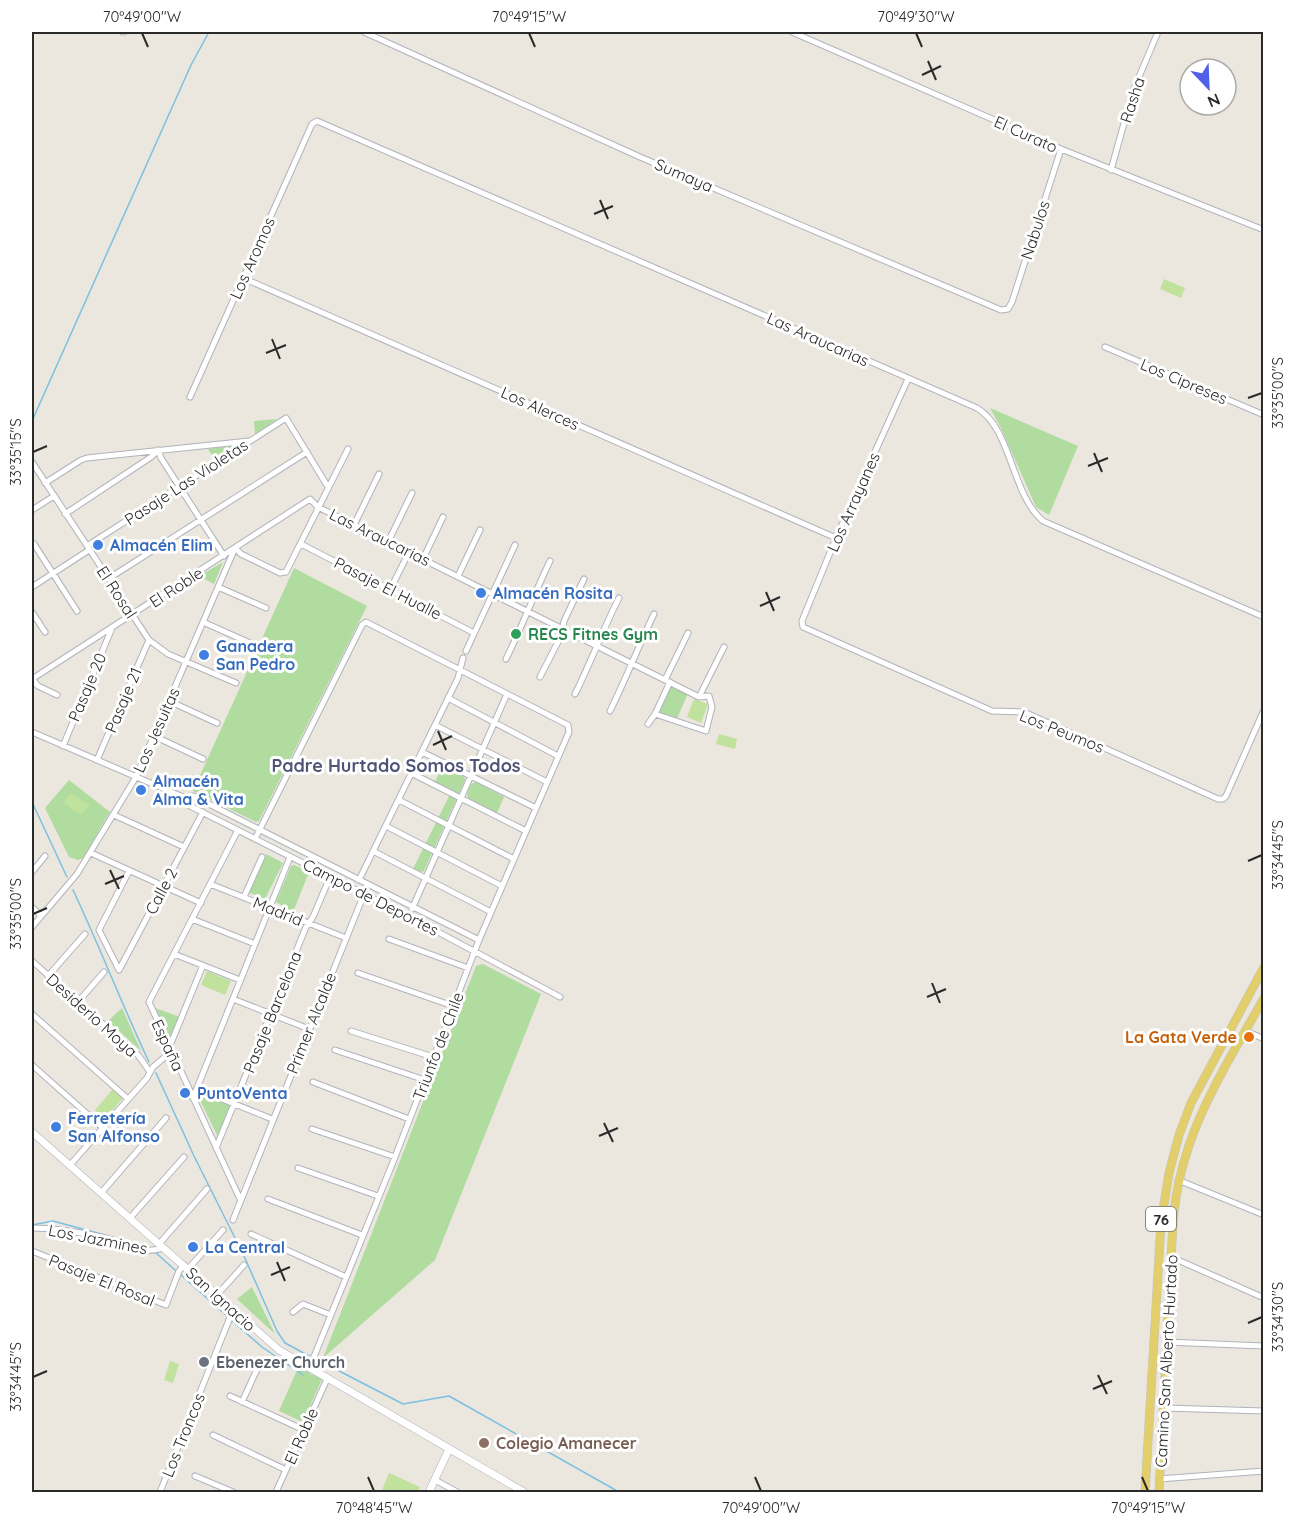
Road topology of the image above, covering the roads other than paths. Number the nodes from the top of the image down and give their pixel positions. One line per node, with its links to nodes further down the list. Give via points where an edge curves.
1 (364, 32): 9 (street, Sumaya, via 640,157 998,309)
2 (792, 32): 5 (street, El Curato)
3 (1158, 32): 6 (street, Rasha, via 1132,91)
4 (315, 121): 8 (street, Los Aromos); 11 (street, Las Araucarias)
5 (1061, 149): 6 (street, El Curato); 9 (street, Nabulos)
6 (1111, 170): 7 (street, El Curato)
7 (1263, 230)
8 (243, 278): 12 (street, Los Aromos); 33 (street, Los Alerces)
9 (1008, 309)
10 (1105, 347): 13 (street, Los Cipreses)
11 (908, 379): 33 (street, Los Arrayanes); 59 (street, Las Araucarias, via 987,414 1030,507 1043,521)
12 (190, 397)
13 (1263, 415)
14 (251, 441): 16 (street); 17 (street, Pasaje Las Violetas, via 286,418); 22 (street, Pasaje Las Violetas)
15 (348, 449): 23 (street)
16 (158, 450): 21 (street, via 83,459); 22 (street); 28 (street)
17 (307, 453): 23 (street); 30 (street)
18 (32, 462): 19 (street, El Rosal)
19 (34, 473): 21 (street, El Rosal)
20 (379, 474): 31 (street)
21 (45, 483): 25 (street, El Rosal)
22 (179, 487): 30 (street); 38 (street, Pasaje Las Violetas)
23 (328, 487): 26 (street)
24 (412, 493): 34 (street)
25 (54, 496): 27 (street); 28 (street, El Rosal)
26 (318, 507): 31 (street, Las Araucarias); 36 (street); 39 (street, El Roble, via 310,499)
27 (32, 510)
28 (65, 514): 38 (street, El Rosal)
29 (443, 517): 42 (street)
30 (201, 520): 41 (street); 46 (street)
31 (354, 525): 34 (street, Las Araucarias)
32 (480, 530): 45 (street)
33 (836, 538): 61 (street, Los Arrayanes)
34 (388, 542): 40 (street, Las Araucarias)
35 (34, 544): 44 (street)
36 (301, 544): 39 (street, via 286,572 280,573); 50 (street, Pasaje El Hualle)
37 (515, 545): 51 (street)
38 (88, 548): 44 (street, Pasaje Las Violetas); 46 (street, El Rosal)
39 (235, 548): 41 (street, El Roble); 49 (street, Los Jesuitas)
40 (409, 552): 42 (street, Las Araucarias); 50 (street)
41 (224, 556): 58 (street, El Roble)
42 (423, 559): 45 (street, Las Araucarias)
43 (550, 561): 55 (street)
44 (53, 573): 48 (street, Pasaje Las Violetas); 54 (street)
45 (458, 576): 51 (street, Las Araucarias)
46 (108, 579): 58 (street, El Rosal)
47 (584, 579): 63 (street)
48 (32, 587)
49 (218, 587): 53 (street); 60 (street, Los Jesuitas)
50 (390, 590): 65 (street, Pasaje El Hualle)
51 (493, 594): 55 (street, Las Araucarias); 65 (street)
52 (619, 597): 69 (street)
53 (266, 608)
54 (77, 610)
55 (528, 611): 63 (street, Las Araucarias); 73 (street)
56 (32, 612): 64 (street)
57 (654, 614): 75 (street)
58 (132, 615): 62 (street, El Roble); 67 (street, El Rosal)
59 (1263, 617)
60 (203, 622): 68 (street); 74 (street, Los Jesuitas)
61 (802, 626): 87 (street, Los Peumos, via 992,711 1024,712 1218,799 1222,799)
62 (112, 628): 78 (street, El Roble); 96 (street, Pasaje 20)
63 (562, 628): 69 (street, Las Araucarias); 77 (street)
64 (45, 632)
65 (474, 633): 71 (street)
66 (688, 633): 79 (street)
67 (149, 640): 74 (street, El Rosal); 101 (street, Pasaje 21)
68 (250, 643)
69 (597, 646): 75 (street, Las Araucarias); 82 (street)
70 (724, 647): 84 (street)
71 (466, 651)
72 (463, 658): 76 (street)
73 (506, 659)
74 (186, 662): 80 (street, El Rosal); 86 (street, Los Jesuitas)
75 (632, 663): 79 (street, Las Araucarias); 88 (street)
76 (461, 671): 81 (street); 85 (street); 114 (street, via 366,622 362,625)
77 (540, 677)
78 (32, 679): 83 (street)
79 (667, 681): 84 (street, Las Araucarias); 89 (street)
80 (236, 683)
81 (507, 694): 90 (street); 99 (street, Triunfo de Chile, via 568,725 569,732)
82 (575, 694)
83 (57, 695)
84 (699, 697): 89 (street, via 709,696 712,704 706,731)
85 (448, 698): 90 (street); 93 (street)
86 (169, 701): 91 (street); 95 (street, Los Jesuitas)
87 (1263, 710)
88 (610, 711)
89 (655, 714): 92 (street)
90 (494, 722): 97 (street); 99 (street)
91 (217, 723)
92 (648, 724)
93 (435, 725): 97 (street); 98 (street)
94 (32, 732): 96 (street, Campo de Deportes)
95 (154, 736): 100 (street); 104 (street, Los Jesuitas)
96 (63, 746): 101 (street, Campo de Deportes)
97 (482, 749): 103 (street); 105 (street)
98 (422, 752): 102 (street); 103 (street)
99 (558, 756): 105 (street, Triunfo de Chile)
100 (203, 759)
101 (97, 760): 104 (street, Campo de Deportes)
102 (411, 773): 107 (street); 108 (street)
103 (471, 776): 107 (street); 109 (street)
104 (136, 777): 106 (street, Campo de Deportes); 111 (street, Los Jesuitas)
105 (547, 783): 109 (street, Triunfo de Chile)
106 (183, 797): 110 (street, Campo de Deportes, via 188,805); 114 (street, Campo de Deportes, via 193,796)
107 (461, 798): 112 (street); 116 (street)
108 (399, 800): 112 (street); 113 (street)
109 (536, 808): 116 (street, Triunfo de Chile)
110 (203, 812): 115 (street, Campo de Deportes); 118 (street, Calle 2)
111 (114, 815): 118 (street); 120 (street, Los Jesuitas)
112 (449, 825): 121 (street); 125 (street)
113 (386, 826): 119 (street); 121 (street)
114 (260, 829): 117 (street); 130 (street, Campo de Deportes)
115 (238, 830): 117 (street, Campo de Deportes); 131 (street, España)
116 (526, 831): 125 (street, Triunfo de Chile)
117 (255, 839): 124 (street, Campo de Deportes)
118 (184, 847): 132 (street, Calle 2)
119 (374, 851): 129 (street); 130 (street)
120 (91, 853): 126 (street); 141 (street, Los Jesuitas, via 74,880)
121 (437, 853): 129 (street); 133 (street)
122 (45, 856): 127 (street)
123 (262, 856): 135 (street)
124 (290, 857): 128 (street, Campo de Deportes); 138 (street)
125 (514, 859): 133 (street, Triunfo de Chile)
126 (129, 871): 132 (street); 132 (street, Calle 2, via 99,930 119,970)
127 (32, 872)
128 (330, 877): 134 (street, Campo de Deportes); 144 (street, Pasaje Barcelona)
129 (425, 878): 139 (street); 140 (street)
130 (359, 880): 139 (street, Campo de Deportes)
131 (210, 884): 135 (street, Madrid); 136 (street, España)
132 (164, 886): 136 (street)
133 (502, 886): 140 (street, Triunfo de Chile)
134 (364, 894): 142 (street, Campo de Deportes); 147 (street, Primer Alcalde)
135 (244, 897): 138 (street, Madrid)
136 (201, 903): 143 (street, España)
137 (32, 907): 141 (street)
138 (269, 907): 144 (street, Madrid); 150 (street)
139 (413, 908): 142 (street); 149 (street, Campo de Deportes)
140 (491, 912): 149 (street, Triunfo de Chile)
141 (41, 916): 145 (street, Los Jesuitas)
142 (408, 916): 151 (street, Campo de Deportes)
143 (192, 919): 150 (street); 152 (street, España)
144 (309, 923): 147 (street, Madrid); 167 (street, Pasaje Barcelona)
145 (32, 927)
146 (85, 934): 159 (street)
147 (345, 938): 168 (street, Primer Alcalde)
148 (389, 939): 156 (street)
149 (479, 940): 151 (street, Triunfo de Chile)
150 (255, 944): 160 (street)
151 (475, 951): 156 (street, Triunfo de Chile); 161 (street, Campo de Deportes)
152 (174, 954): 154 (street); 172 (street, España, via 149,1002)
153 (32, 961): 159 (street, Desiderio Moya)
154 (202, 966): 160 (street); 172 (street)
155 (1263, 967): 241 (main road, Camino San Alberto Hurtado / 76, via 1191,1103 1169,1173 1161,1223)
156 (468, 968): 165 (street, Triunfo de Chile)
157 (104, 972): 164 (street)
158 (358, 973): 165 (street)
159 (48, 976): 164 (street, Desiderio Moya)
160 (240, 981): 163 (street)
161 (560, 997)
162 (1263, 998): 170 (main road, Camino San Alberto Hurtado / 76)
163 (233, 999): 167 (street); 179 (street)
164 (78, 1002): 176 (street, Desiderio Moya, via 141,1057)
165 (453, 1006): 174 (street, Triunfo de Chile)
166 (32, 1014): 181 (street)
167 (271, 1014): 168 (street); 182 (street, Pasaje Barcelona)
168 (309, 1029): 184 (street, Primer Alcalde)
169 (351, 1031): 174 (street)
170 (1246, 1031): 171 (street); 194 (main road, Camino San Alberto Hurtado / 76, via 1196,1124)
171 (1263, 1039)
172 (170, 1050): 176 (street, Desiderio Moya); 180 (street, España)
173 (334, 1050): 177 (street)
174 (433, 1057): 177 (street, Triunfo de Chile)
175 (32, 1065): 186 (street)
176 (150, 1072): 181 (street, Desiderio Moya)
177 (425, 1080): 185 (street, Triunfo de Chile)
178 (313, 1082): 185 (street)
179 (197, 1089): 180 (street); 182 (street)
180 (193, 1098): 189 (street, España)
181 (128, 1099): 186 (street, Desiderio Moya)
182 (234, 1104): 184 (street); 189 (street, Pasaje Barcelona)
183 (165, 1118): 196 (street)
184 (272, 1119): 198 (street, Primer Alcalde)
185 (410, 1119): 191 (street, Triunfo de Chile)
186 (103, 1128): 192 (street, Desiderio Moya)
187 (312, 1129): 191 (street)
188 (32, 1132): 192 (main road, San Ignacio)
189 (216, 1148): 198 (street, España)
190 (184, 1157): 201 (street)
191 (394, 1157): 197 (street, Triunfo de Chile)
192 (70, 1165): 196 (main road, San Ignacio)
193 (298, 1168): 197 (street)
194 (1178, 1180): 200 (street); 209 (main road, Camino San Alberto Hurtado / 76)
195 (207, 1190): 207 (street)
196 (101, 1193): 201 (main road, San Ignacio)
197 (378, 1196): 206 (street, Triunfo de Chile)
198 (240, 1199): 202 (street, Primer Alcalde)
199 (268, 1199): 206 (street)
200 (1263, 1215)
201 (130, 1218): 207 (main road, San Ignacio)
202 (233, 1220)
203 (32, 1228): 207 (street, Los Jazmines, via 103,1237 148,1252)
204 (223, 1230): 211 (street)
205 (251, 1234): 212 (street)
206 (362, 1235): 212 (street, Triunfo de Chile)
207 (160, 1247): 211 (main road, San Ignacio)
208 (32, 1251): 211 (street, Pasaje El Rosal, via 166,1305)
209 (1171, 1257): 214 (street); 218 (main road, Camino San Alberto Hurtado / 76)
210 (244, 1265): 213 (street)
211 (182, 1271): 213 (main road, San Ignacio)
212 (346, 1277): 217 (street, Triunfo de Chile)
213 (217, 1295): 215 (main road, San Ignacio)
214 (1263, 1298)
215 (232, 1312): 221 (main road, San Ignacio); 235 (street, Los Troncos)
216 (293, 1312): 217 (street, via 303,1304)
217 (331, 1315): 221 (street, Triunfo de Chile)
218 (1167, 1342): 219 (street); 225 (main road, Camino San Alberto Hurtado / 76)
219 (1263, 1346)
220 (259, 1365): 224 (street)
221 (309, 1369): 222 (main road, San Ignacio)
222 (327, 1379): 227 (street, El Roble); 229 (main road, San Ignacio)
223 (230, 1396): 224 (street)
224 (242, 1402): 227 (street)
225 (1164, 1408): 226 (street); 234 (main road, Camino San Alberto Hurtado / 76)
226 (1263, 1411)
227 (304, 1430): 230 (street, El Roble)
228 (213, 1436): 230 (street)
229 (449, 1449): 233 (main road); 240 (main road, San Ignacio)
230 (286, 1470): 237 (street, El Roble)
231 (1263, 1471): 234 (street)
232 (195, 1476): 236 (street)
233 (435, 1479): 238 (main road); 239 (street)
234 (1160, 1479): 242 (main road, Camino San Alberto Hurtado / 76)
235 (160, 1492)
236 (233, 1492)
237 (276, 1492)
238 (429, 1492)
239 (457, 1492)
240 (524, 1492)
241 (1145, 1492)
242 (1159, 1492)

